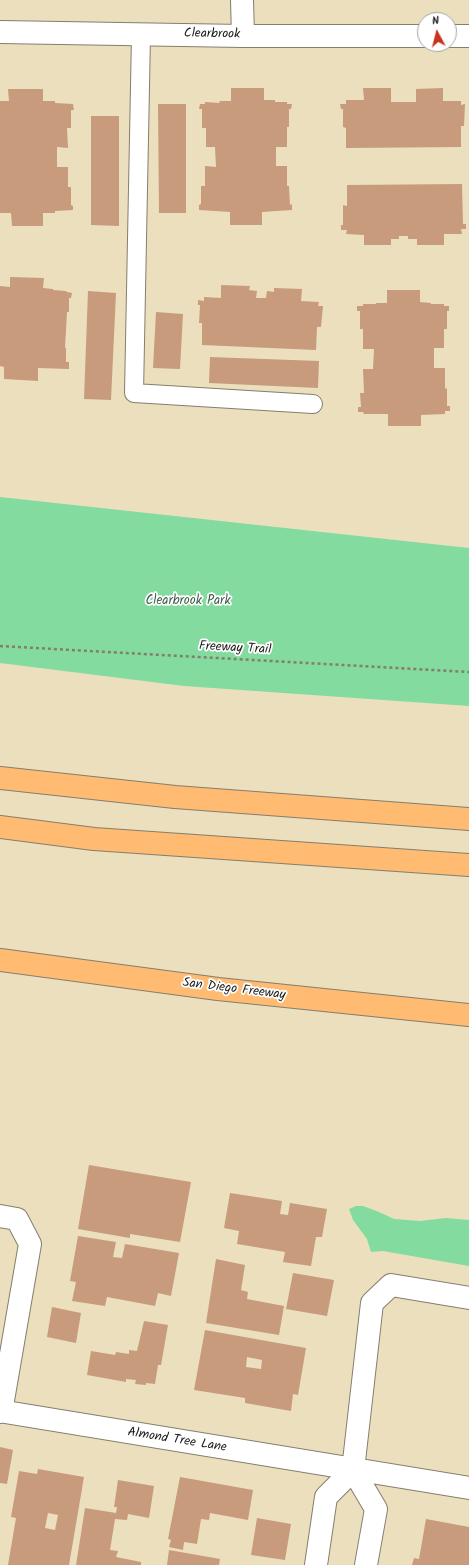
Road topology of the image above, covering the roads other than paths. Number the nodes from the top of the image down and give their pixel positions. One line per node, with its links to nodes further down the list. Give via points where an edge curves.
1 (242, 0): 4 (street)
2 (0, 32): 3 (street, Clearbrook)
3 (141, 35): 4 (street, Clearbrook); 8 (lane, via 134,393)
4 (243, 36): 5 (street, Clearbrook)
5 (417, 36)
6 (457, 36): 7 (street)
7 (469, 36)
8 (313, 404)
9 (0, 778): 10 (highway, via 175,797)
10 (469, 819)
11 (0, 827): 12 (highway, via 94,839)
12 (469, 865)
13 (0, 960): 14 (highway, San Diego Freeway, via 218,988)
14 (469, 1014)
15 (0, 1216): 17 (street, Almond Tree Lane, via 17,1219 30,1244)
16 (469, 1298): 18 (street, via 391,1285 372,1303)
17 (1, 1412): 18 (street, Almond Tree Lane)
18 (353, 1470): 19 (street, Almond Tree Lane); 20 (street, via 326,1497); 21 (street, via 376,1509)
19 (469, 1486)
20 (316, 1565)
21 (366, 1565)

